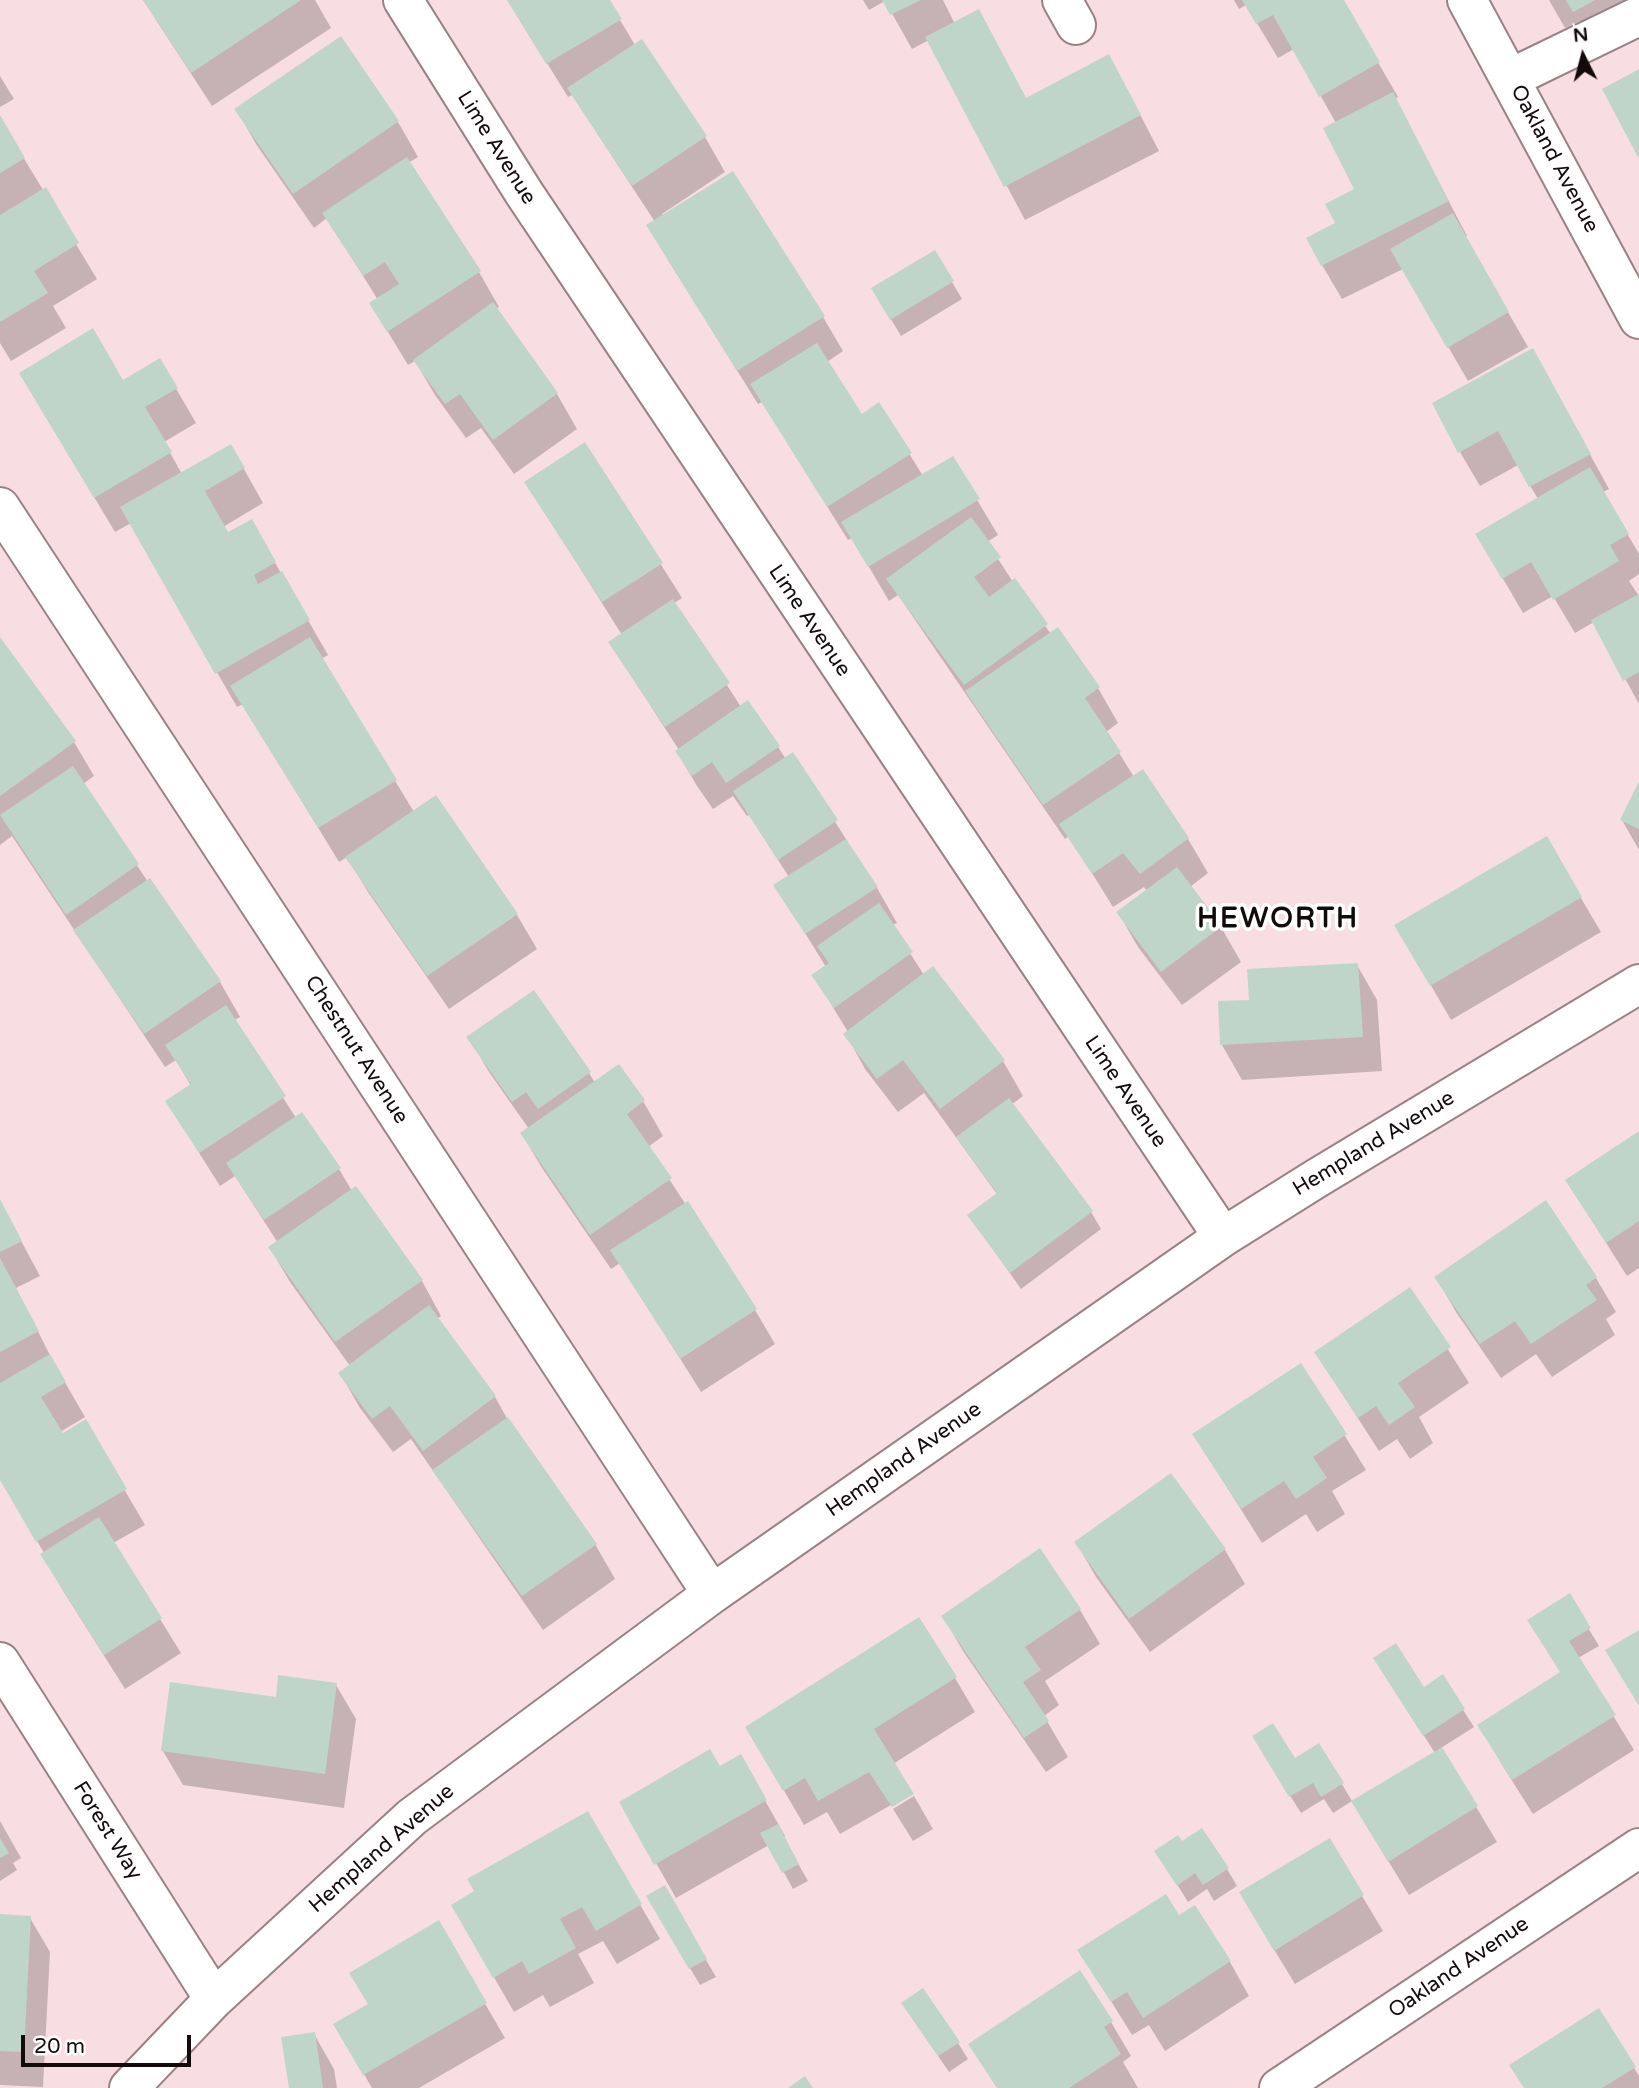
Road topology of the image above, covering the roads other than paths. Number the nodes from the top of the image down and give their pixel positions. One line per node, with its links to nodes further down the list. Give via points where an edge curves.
1 (403, 0): 8 (street, Lime Avenue, via 524,193)
2 (1467, 0): 4 (street, Oakland Avenue)
3 (1639, 16): 4 (street)
4 (1511, 78): 5 (street, Oakland Avenue)
5 (1639, 319)
6 (0, 506): 9 (street, Chestnut Avenue)
7 (1639, 984): 8 (street, Hempland Avenue)
8 (1223, 1237): 9 (street, Hempland Avenue)
9 (712, 1594): 12 (street, Hempland Avenue, via 412,1817)
10 (0, 1662): 12 (street, Forest Way)
11 (1639, 1849): 14 (street, Oakland Avenue)
12 (214, 1999): 13 (street, Hempland Avenue)
13 (129, 2088)
14 (1279, 2088)

